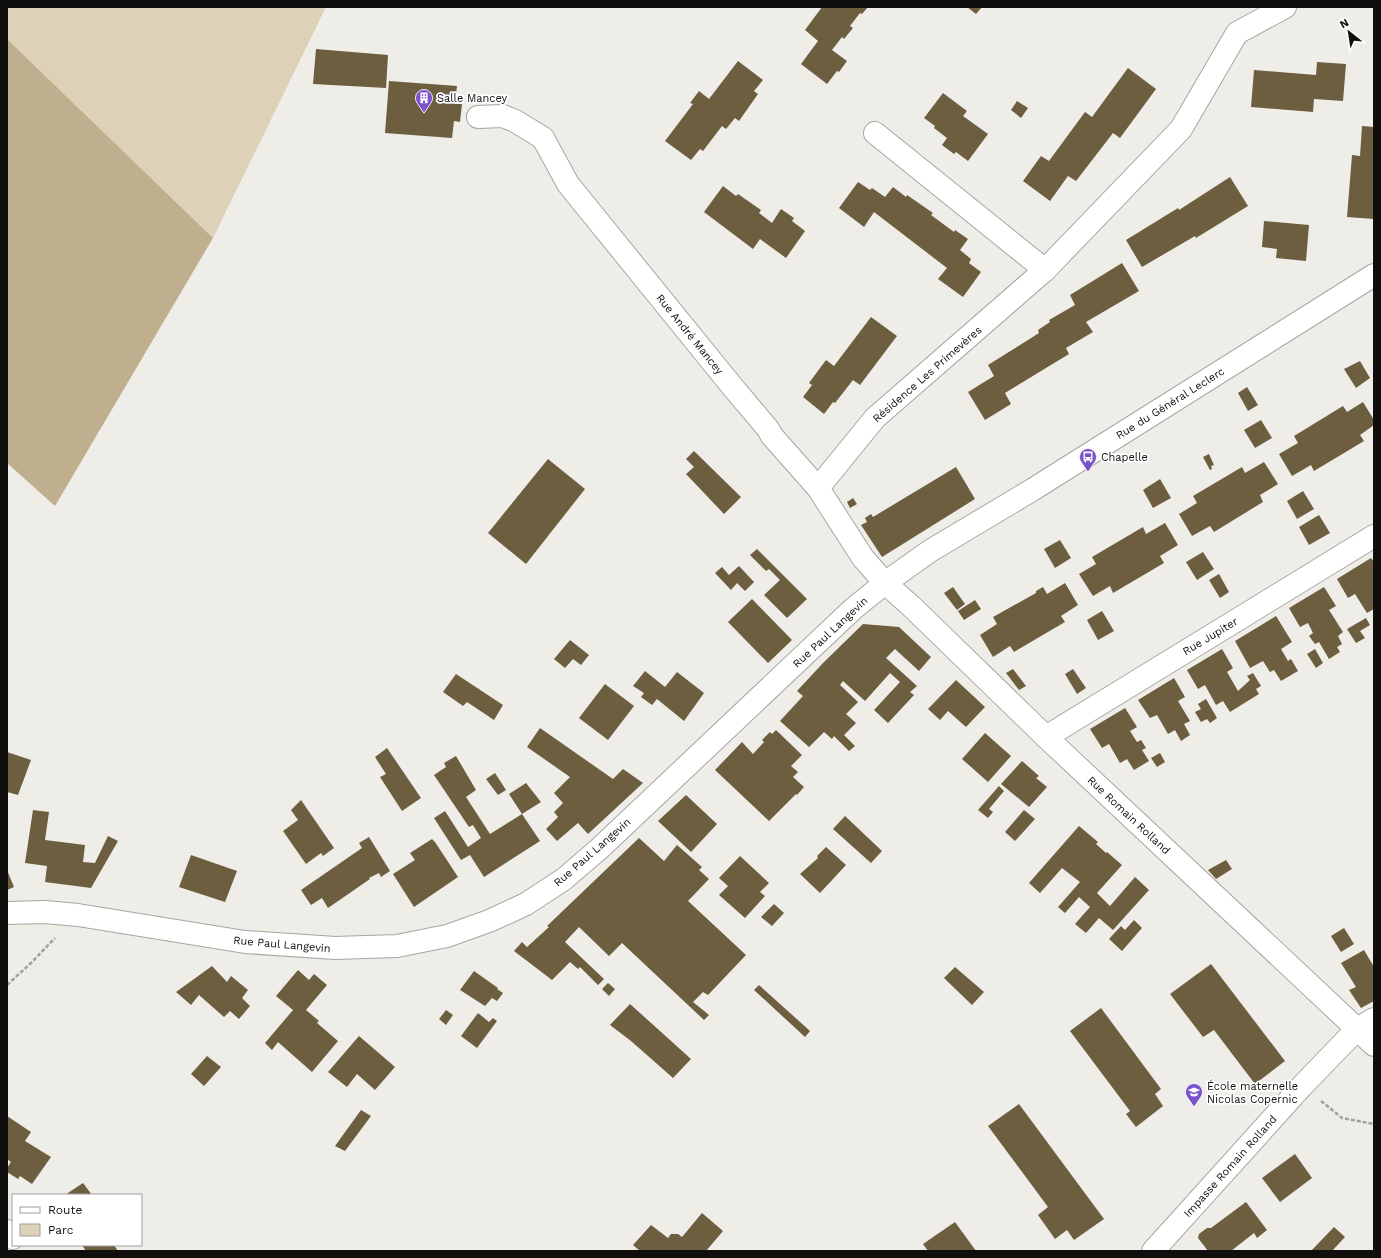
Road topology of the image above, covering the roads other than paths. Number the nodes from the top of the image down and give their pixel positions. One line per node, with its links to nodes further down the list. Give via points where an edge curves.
1 (1282, 8): 4 (street, Résidence Les Primevères, via 1237,33 1181,128)
2 (478, 116): 6 (street, Rue André Mancey, via 502,116 543,138 568,184 772,436)
3 (875, 133): 4 (street)
4 (1045, 270): 6 (street, Résidence Les Primevères, via 875,418)
5 (1374, 275): 8 (street, Rue du Général Leclerc, via 1032,490 930,551)
6 (818, 488): 8 (street, Rue André Mancey, via 863,558)
7 (1374, 536): 9 (street, Rue Jupiter)
8 (885, 583): 9 (street, Rue Romain Rolland); 10 (street, Rue Paul Langevin, via 862,601 600,849 526,904 489,921 447,936 397,946 335,948 245,942 78,915 45,912)
9 (1046, 736): 11 (street, Rue Romain Rolland)
10 (7, 913)
11 (1366, 1024): 12 (street, Rue Romain Rolland); 13 (street, Impasse Romain Rolland, via 1302,1086)
12 (1374, 1045)
13 (1153, 1251)

